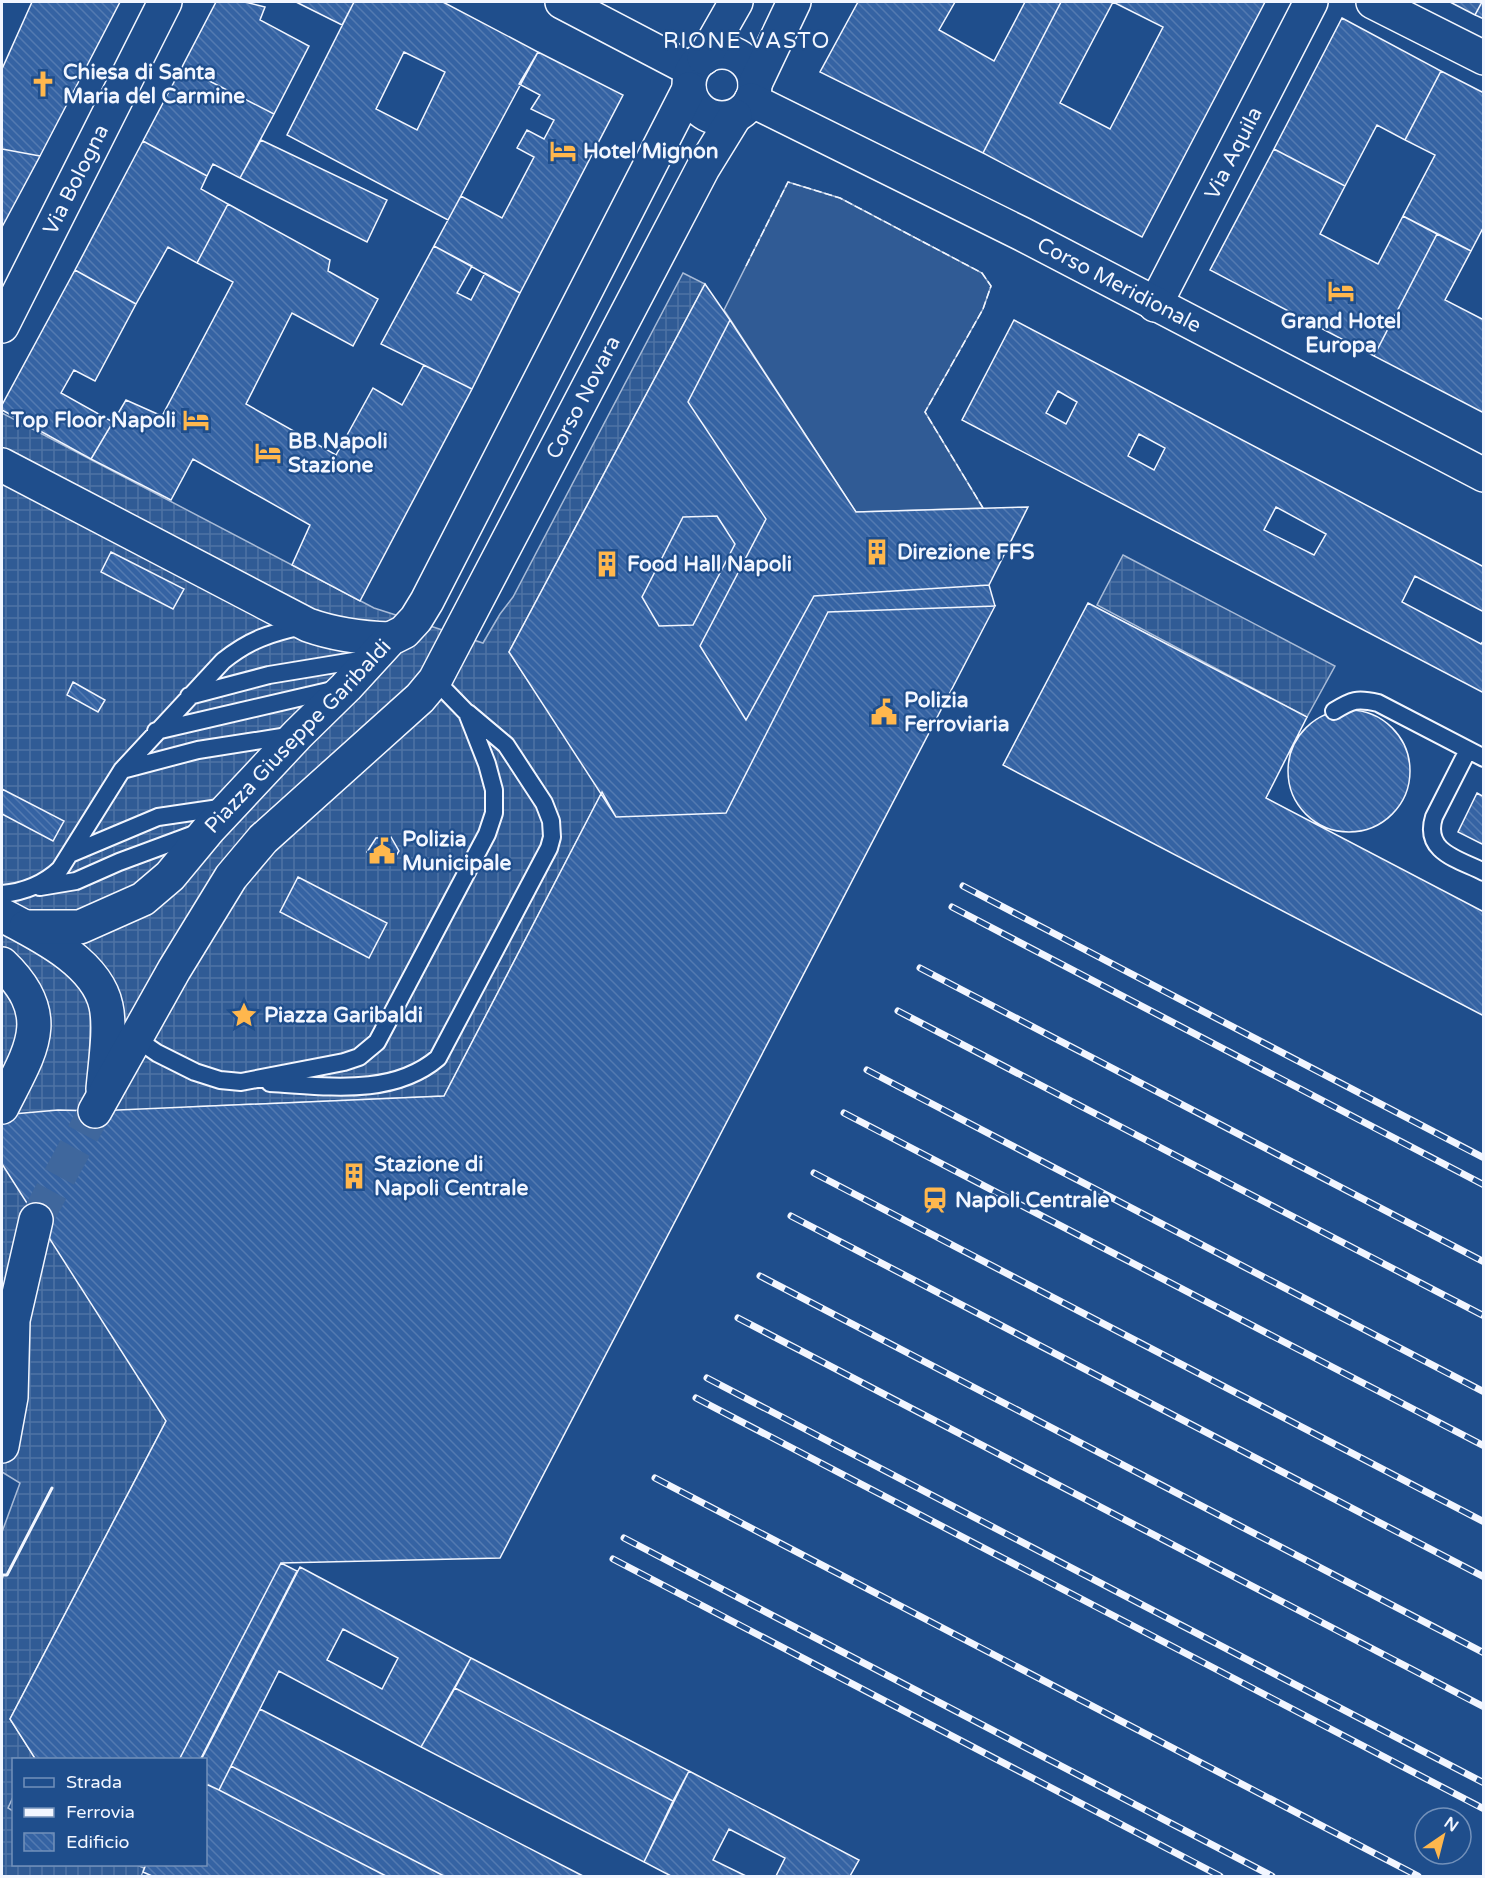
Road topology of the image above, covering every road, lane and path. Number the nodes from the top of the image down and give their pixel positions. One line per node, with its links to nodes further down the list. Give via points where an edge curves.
1 (165, 2): 11 (main road, Via Bologna)
2 (562, 2): 8 (main road)
3 (736, 2): 8 (main road)
4 (794, 2): 9 (main road, Corso Novara)
5 (1311, 2): 10 (main road, Via Aquila)
6 (1373, 2): 7 (main road)
7 (1484, 58)
8 (695, 72): 9 (main road, via 697,107 714,118 725,118); 9 (main road, via 713,53 742,58 748,66); 15 (main road, via 427,601 404,632)
9 (747, 100): 10 (main road, Corso Meridionale, via 1022,234); 16 (main road, Corso Novara, via 703,168)
10 (1155, 304): 13 (main road, Corso Meridionale)
11 (2, 326)
12 (2, 465): 14 (main road, Piazza Giuseppe Garibaldi)
13 (1484, 475)
14 (308, 625): 15 (main road, Piazza Giuseppe Garibaldi); 18 (lane, via 241,646)
15 (381, 648): 17 (main road, Piazza Giuseppe Garibaldi); 18 (lane)
16 (435, 680): 20 (lane); 34 (main road, Piazza Giuseppe Garibaldi, via 420,698 262,839 231,877)
17 (346, 687): 21 (lane); 22 (main road, Piazza Giuseppe Garibaldi)
18 (189, 696): 21 (lane)
19 (1334, 711): 23 (lane, via 1350,701 1378,703)
20 (467, 713): 35 (lane, via 487,764 494,790 494,813 487,834 377,1042 359,1057 344,1062); 35 (lane, via 506,746 544,803 552,837 438,1058 424,1070 374,1085)
21 (156, 731): 25 (lane)
22 (298, 734): 25 (lane, via 198,750); 26 (main road, Piazza Giuseppe Garibaldi)
23 (1468, 750): 24 (lane); 28 (lane, via 1430,828 1432,840 1440,849)
24 (1484, 758)
25 (122, 770): 27 (lane)
26 (219, 818): 27 (lane, via 158,817); 29 (lane, via 76,881); 31 (main road, Piazza Giuseppe Garibaldi, via 170,876 143,898 80,927)
27 (70, 854): 29 (lane, via 51,878)
28 (1484, 872)
29 (27, 889): 30 (lane)
30 (2, 894)
31 (14, 921): 33 (main road, Piazza Giuseppe Garibaldi, via 76,960 92,975)
32 (2, 964): 36 (main road, via 24,989 34,1031 26,1060)
33 (106, 1007): 34 (lane); 34 (main road, Piazza Giuseppe Garibaldi, via 99,1104)
34 (135, 1039): 35 (lane, via 195,1072)
35 (241, 1082)
36 (2, 1107)
37 (36, 1220): 38 (main road, via 13,1320 11,1397)
38 (2, 1446)

